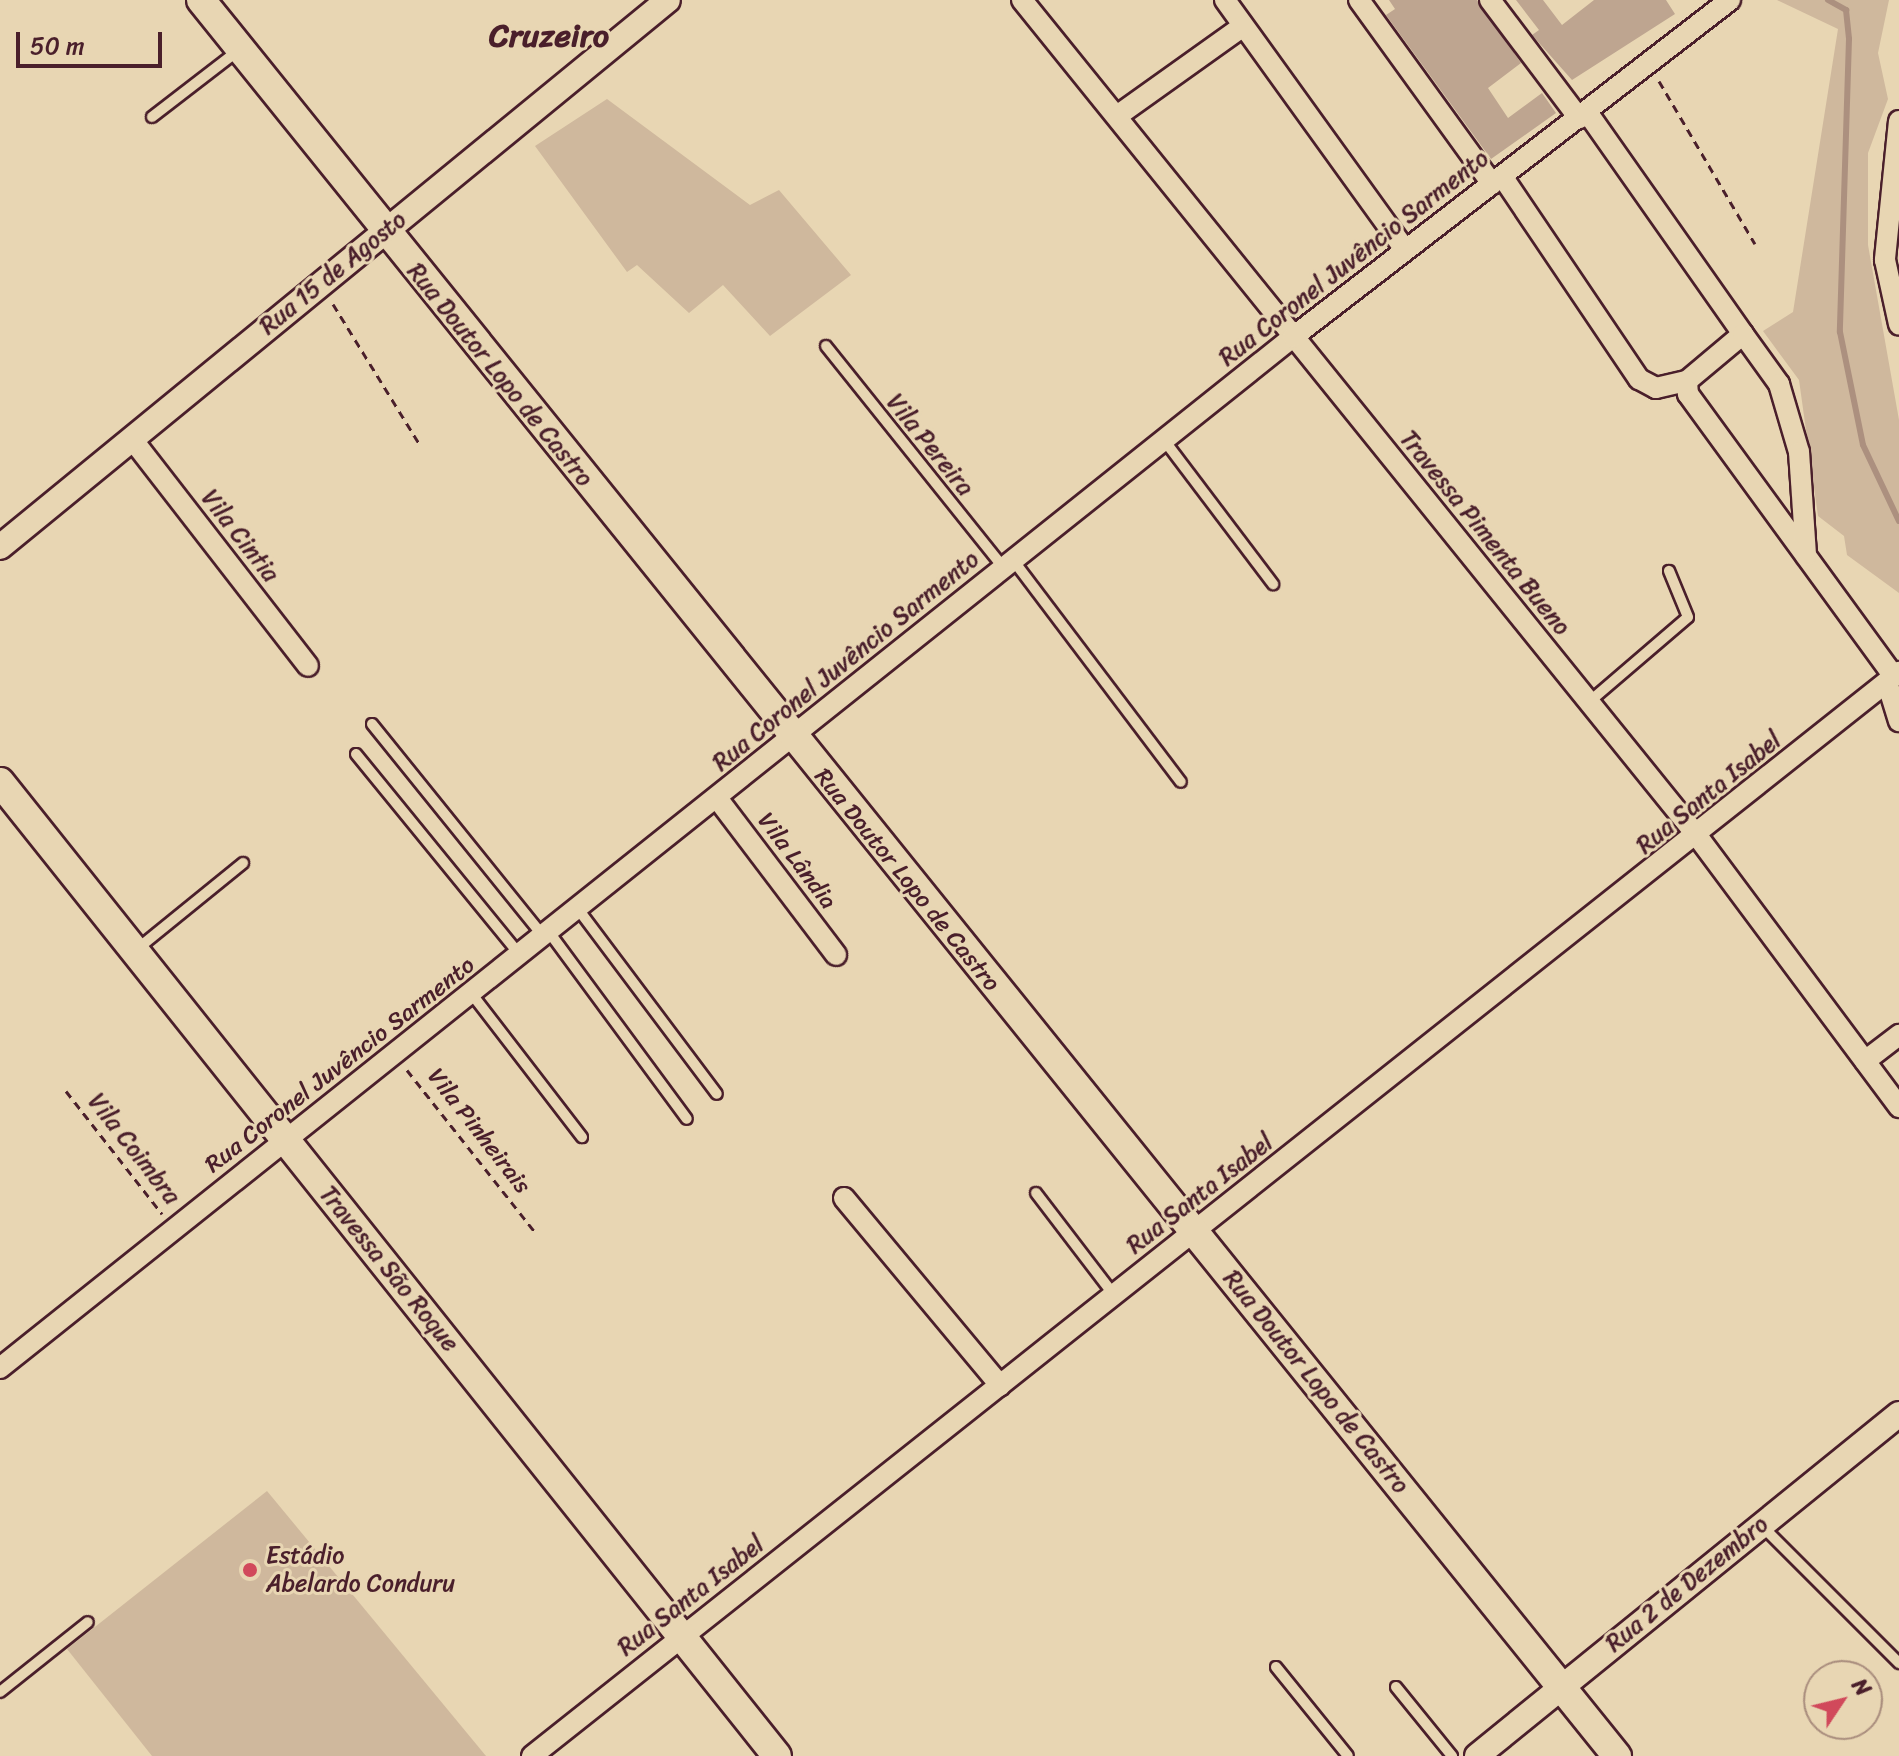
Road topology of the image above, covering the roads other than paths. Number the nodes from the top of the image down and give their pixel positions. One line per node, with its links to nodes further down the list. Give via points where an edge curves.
1 (201, 0): 9 (main road, Rua Doutor Lopo de Castro)
2 (668, 0): 15 (street, Rua 15 de Agosto)
3 (1022, 0): 11 (street, Travessa Pimenta Bueno)
4 (1225, 0): 8 (street)
5 (1359, 0): 14 (street)
6 (1490, 0): 10 (street)
7 (1730, 0): 10 (street, Rua Coronel Juvêncio Sarmento)
8 (1243, 26): 11 (street); 16 (street)
9 (240, 49): 12 (lane); 15 (main road, Rua Doutor Lopo de Castro)
10 (1583, 115): 14 (street, Rua Coronel Juvêncio Sarmento); 18 (street)
11 (1117, 116): 19 (street, Travessa Pimenta Bueno)
12 (152, 117)
13 (1899, 121): 17 (street, via 1885,260)
14 (1497, 180): 16 (street, Rua Coronel Juvêncio Sarmento); 21 (street, via 1639,379 1656,388)
15 (385, 231): 22 (street, Rua 15 de Agosto); 34 (main road, Rua Doutor Lopo de Castro)
16 (1405, 250): 19 (street, Rua Coronel Juvêncio Sarmento)
17 (1898, 312)
18 (1743, 334): 21 (street); 25 (street, via 1779,384 1799,452)
19 (1293, 337): 23 (street, Rua Coronel Juvêncio Sarmento); 31 (street, Travessa Pimenta Bueno)
20 (826, 346): 26 (lane, Vila Pereira)
21 (1687, 381): 25 (street, via 1693,403)
22 (132, 439): 24 (street, Rua 15 de Agosto); 29 (street, Vila Cintia)
23 (1164, 440): 26 (street, Rua Coronel Juvêncio Sarmento); 28 (lane)
24 (0, 547)
25 (1806, 556): 30 (street)
26 (1008, 564): 34 (street, Rua Coronel Juvêncio Sarmento); 37 (lane, Vila Pereira)
27 (1669, 571): 31 (lane, via 1688,617)
28 (1273, 584)
29 (308, 666)
30 (1893, 676): 32 (street); 39 (street, Rua Santa Isabel)
31 (1589, 702): 39 (street, Travessa Pimenta Bueno)
32 (1899, 721)
33 (372, 724): 42 (lane)
34 (792, 739): 38 (street, Rua Coronel Juvêncio Sarmento); 56 (main road, Rua Doutor Lopo de Castro)
35 (356, 754): 44 (lane)
36 (0, 782): 43 (main road, Travessa São Roque)
37 (1181, 782)
38 (717, 798): 41 (street, Rua Coronel Juvêncio Sarmento); 45 (street, Vila Lândia)
39 (1698, 837): 48 (street, Travessa Pimenta Bueno); 56 (street, Rua Santa Isabel)
40 (243, 863): 43 (lane)
41 (578, 909): 42 (street, Rua Coronel Juvêncio Sarmento); 49 (lane)
42 (546, 934): 44 (street, Rua Coronel Juvêncio Sarmento); 51 (lane)
43 (135, 951): 53 (main road, Travessa São Roque)
44 (520, 955): 46 (street, Rua Coronel Juvêncio Sarmento)
45 (836, 955)
46 (471, 993): 52 (lane); 53 (street, Rua Coronel Juvêncio Sarmento)
47 (1899, 1035): 48 (street)
48 (1865, 1061): 50 (street, Travessa Pimenta Bueno)
49 (717, 1094)
50 (1899, 1107)
51 (687, 1119)
52 (582, 1137)
53 (285, 1139): 58 (street, Rua Coronel Juvêncio Sarmento); 63 (main road, Travessa São Roque)
54 (1036, 1193): 57 (lane)
55 (844, 1198): 59 (street)
56 (1195, 1232): 57 (street, Rua Santa Isabel); 66 (main road, Rua Doutor Lopo de Castro)
57 (1114, 1295): 59 (street, Rua Santa Isabel)
58 (0, 1368)
59 (1000, 1385): 63 (street, Rua Santa Isabel)
60 (1899, 1414): 61 (street, Rua 2 de Dezembro)
61 (1761, 1525): 64 (lane); 66 (street, Rua 2 de Dezembro)
62 (88, 1622): 68 (lane)
63 (682, 1635): 69 (street, Rua Santa Isabel); 70 (main road, Travessa São Roque)
64 (1899, 1663)
65 (1276, 1667): 71 (lane)
66 (1559, 1686): 73 (street, Rua 2 de Dezembro); 74 (main road, Rua Doutor Lopo de Castro)
67 (1396, 1687): 72 (lane)
68 (0, 1692)
69 (532, 1756)
70 (777, 1756)
71 (1348, 1756)
72 (1452, 1756)
73 (1477, 1756)
74 (1617, 1756)

